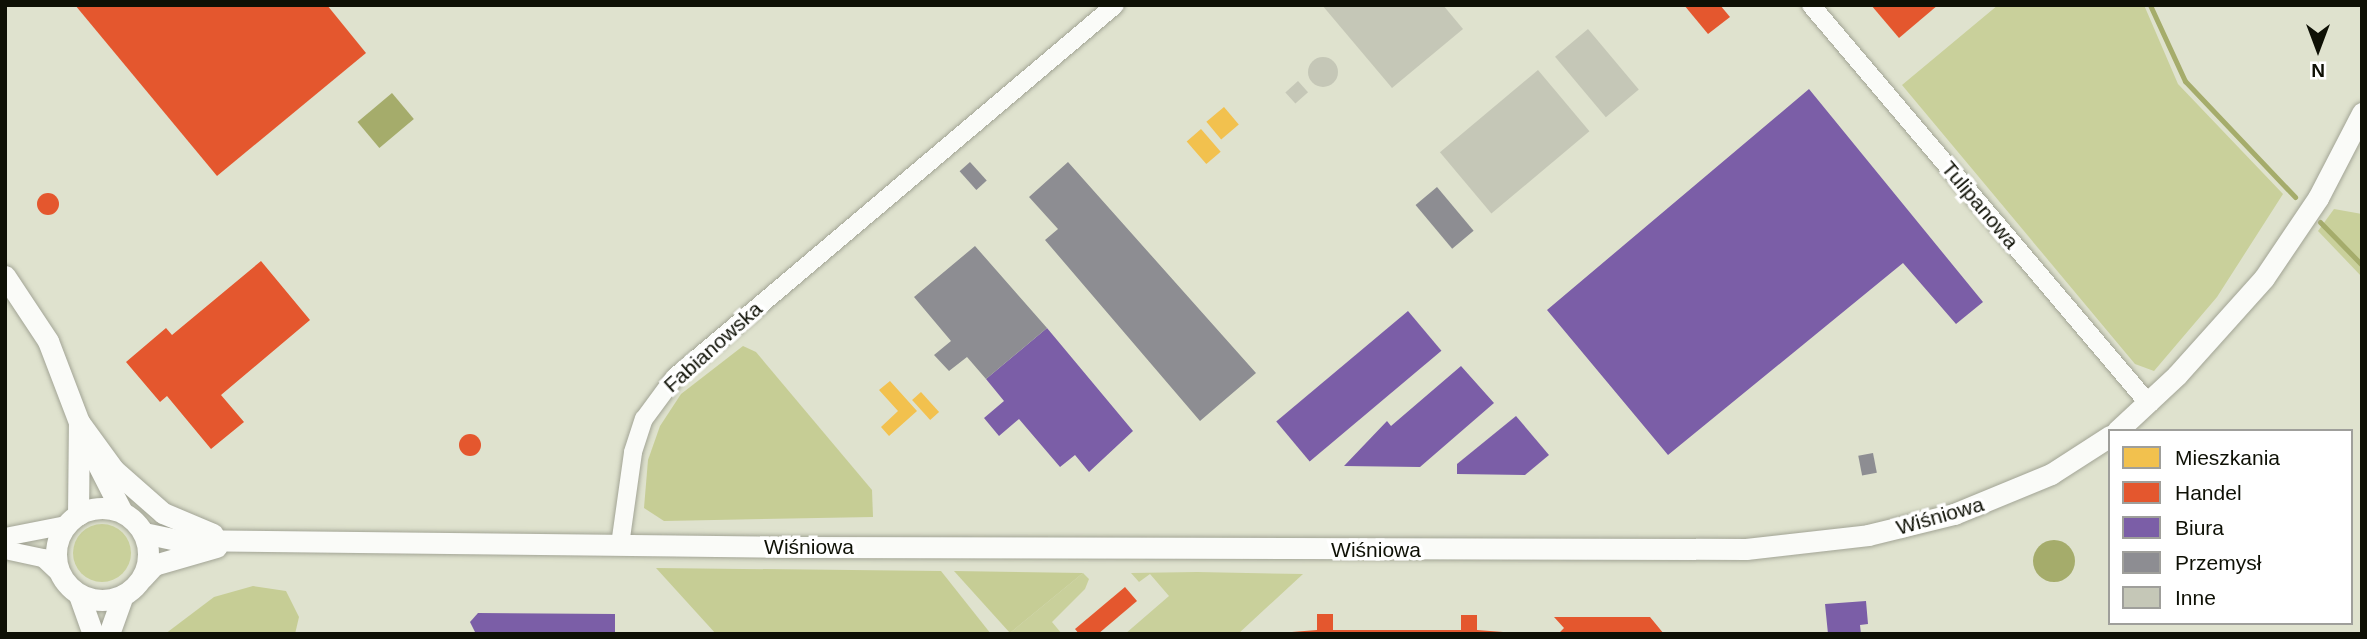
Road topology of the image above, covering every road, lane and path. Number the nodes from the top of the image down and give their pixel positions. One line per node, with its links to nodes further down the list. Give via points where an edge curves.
1 (1115, 5): 14 (street, Fabianowska, via 675,377 644,419 633,452)
2 (1811, 5): 5 (street, Tulipanowa)
3 (2362, 113): 5 (street, via 2318,198 2264,278)
4 (5, 276): 6 (street, via 48,341)
5 (2148, 404): 7 (street)
6 (79, 422): 9 (street); 10 (street); 13 (street, via 134,493 194,529)
7 (2119, 429)
8 (2108, 437): 14 (street, Wiśniowa, via 2051,474 1976,507 1882,533 1774,547)
9 (122, 512): 10 (street, via 92,509); 11 (street)
10 (72, 520): 12 (street); 16 (street, via 55,553)
11 (144, 533): 13 (street); 17 (street, via 148,564)
12 (5, 537)
13 (238, 540): 14 (street); 17 (street, via 154,565)
14 (620, 545)
15 (5, 550): 16 (street, via 43,558)
16 (61, 576): 18 (street)
17 (142, 578): 19 (street)
18 (79, 594): 19 (street, via 103,600); 20 (street)
19 (123, 596): 21 (street)
20 (93, 634)
21 (109, 634)

